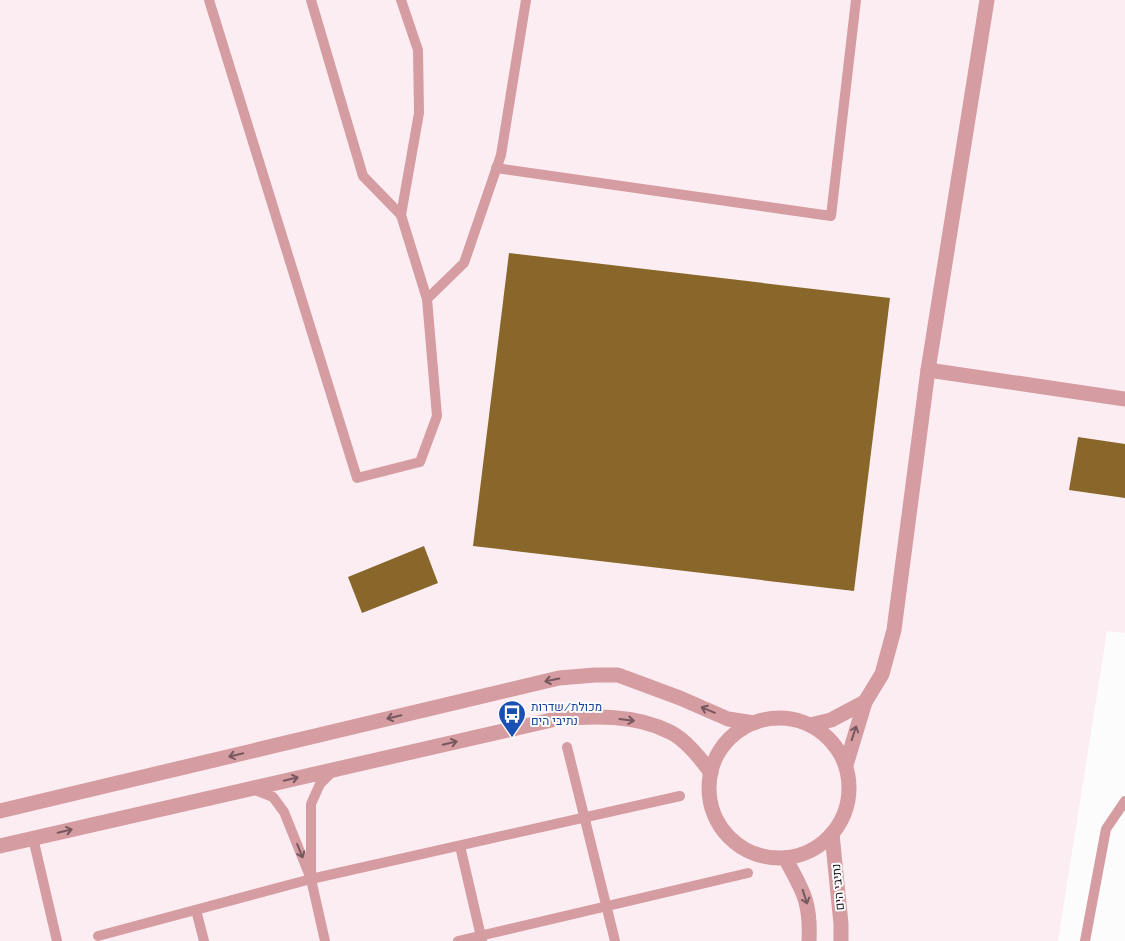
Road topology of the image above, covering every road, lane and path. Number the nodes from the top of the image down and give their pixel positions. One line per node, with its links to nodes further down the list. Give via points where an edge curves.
1 (209, 0): 9 (lane, via 357,478 420,462 437,416)
2 (311, 0): 8 (lane, via 363,176)
3 (401, 0): 8 (lane, via 418,50 419,113)
4 (526, 0): 7 (lane, via 501,155)
5 (856, 0): 7 (lane, via 830,216)
6 (987, 0): 10 (street)
7 (496, 168): 9 (lane, via 464,263)
8 (402, 215): 9 (lane)
9 (427, 299)
10 (928, 370): 11 (street); 12 (street, via 894,630 882,674)
11 (1125, 399)
12 (864, 702): 14 (street, via 831,720); 16 (street, one-way to 12)
13 (754, 723): 14 (street, via 773,718 792,719); 18 (street, via 726,743); 22 (street, one-way to 22, via 728,719 618,676 558,678)
14 (810, 725): 16 (street, via 838,748)
15 (567, 747): 23 (lane)
16 (846, 765): 24 (street, via 848,801)
17 (334, 770): 18 (street, one-way to 18, via 556,719 594,716 642,722 672,732); 19 (street, one-way to 17); 30 (lane, via 320,784 311,804)
18 (711, 773): 28 (street, via 713,809 726,834 743,848 763,856)
19 (251, 789): 25 (street, one-way to 19); 30 (lane, one-way to 30, via 273,797 284,812)
20 (680, 796): 23 (lane)
21 (1125, 801): 42 (lane, via 1106,829)
22 (0, 811)
23 (585, 816): 27 (lane); 31 (lane)
24 (832, 834): 28 (street, via 819,846); 41 (street, נתיבי הים)
25 (33, 838): 26 (street); 35 (lane)
26 (0, 846)
27 (460, 846): 30 (lane); 34 (lane)
28 (785, 858): 40 (street, one-way to 40, via 804,892 809,910)
29 (748, 873): 31 (lane)
30 (311, 879): 32 (lane); 37 (lane)
31 (607, 906): 34 (lane); 39 (lane)
32 (196, 910): 33 (lane); 36 (lane)
33 (98, 936)
34 (481, 938): 38 (lane)
35 (57, 941)
36 (204, 941)
37 (325, 941)
38 (458, 941)
39 (615, 941)
40 (809, 941)
41 (840, 941)
42 (1085, 941)

